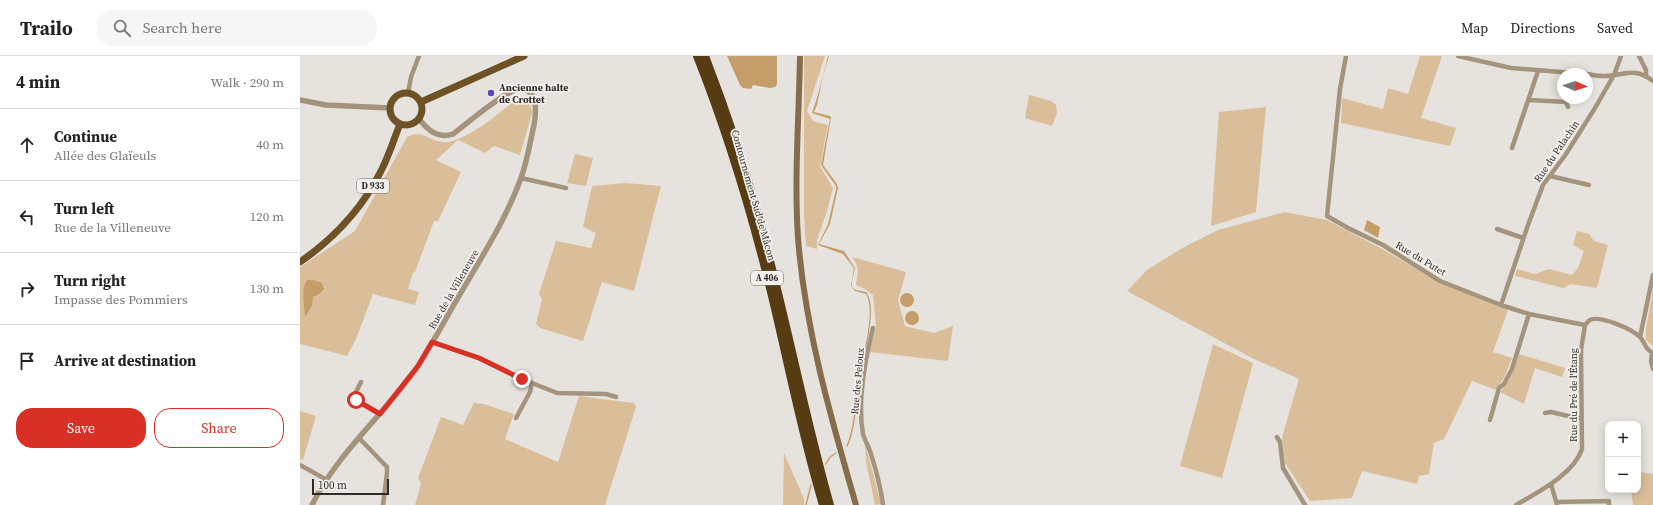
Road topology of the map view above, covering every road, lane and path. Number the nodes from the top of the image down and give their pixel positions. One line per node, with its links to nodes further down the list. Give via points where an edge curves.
1 (419, 56): 16 (street)
2 (524, 56): 19 (main road)
3 (697, 56): 57 (highway, Contournement Sud de Mâcon / A 406, via 720,116 748,207)
4 (705, 56): 58 (highway, Contournement Sud de Mâcon / A 406, via 735,137 752,194)
5 (800, 56): 59 (main road, via 798,239 818,361)
6 (1346, 56): 33 (street, Rue du Putet, via 1340,89 1327,216 1383,245 1440,280)
7 (1458, 56): 10 (street, via 1511,68)
8 (1621, 56): 13 (street, Rue du Palachin)
9 (1639, 56): 14 (street)
10 (1538, 71): 11 (street); 18 (street)
11 (1557, 72)
12 (1593, 75): 13 (street)
13 (1614, 75): 14 (street, via 1636,72); 25 (street, Rue du Palachin)
14 (1646, 76): 15 (street)
15 (1653, 81)
16 (408, 93): 19 (main road, via 416,96); 21 (main road, via 398,95)
17 (300, 100): 21 (street, via 326,105)
18 (1529, 100): 20 (street, via 1566,102); 24 (street)
19 (421, 102): 22 (main road, via 422,111)
20 (1568, 107)
21 (390, 108): 23 (main road, via 393,117)
22 (419, 119): 23 (main road, via 410,124); 26 (street, Rue de la Villeneuve, via 428,129 446,136 453,134 514,90 527,91 533,97 536,106)
23 (400, 124): 31 (main road, D 933, via 370,191 330,238)
24 (1512, 148)
25 (1550, 176): 27 (street); 30 (street, Rue du Palachin, via 1543,185)
26 (521, 178): 28 (street); 38 (street, Rue de la Villeneuve, via 502,221)
27 (1589, 185)
28 (566, 188)
29 (1497, 229): 30 (street)
30 (1523, 238): 33 (street, Rue du Palachin)
31 (300, 262)
32 (1653, 275): 37 (street)
33 (1501, 305): 34 (street, Rue du Putet)
34 (1529, 314): 35 (street, Rue du Putet); 48 (street, via 1512,369 1499,388)
35 (1585, 325): 37 (street, Rue du Putet, via 1590,320 1609,321); 47 (street, Rue du Pré de l'Étang, via 1581,350)
36 (873, 328): 60 (street, Rue des Peloux, via 861,406 863,432 882,495)
37 (1640, 337): 39 (street, Rue du Putet, via 1647,350)
38 (432, 342): 42 (street, via 479,358); 45 (street, Rue de la Villeneuve, via 418,366)
39 (1652, 353): 40 (street)
40 (1653, 369)
41 (361, 382): 45 (street, via 354,396 356,400)
42 (532, 383): 43 (street, via 557,393); 46 (street)
43 (616, 396)
44 (1545, 413): 47 (street)
45 (380, 414): 50 (street, Rue de la Villeneuve)
46 (516, 418)
47 (1580, 419): 53 (street, Rue du Pré de l'Étang, via 1582,449 1579,457)
48 (1490, 420)
49 (1277, 437): 61 (street, via 1283,468)
50 (359, 438): 52 (street, Rue de la Villeneuve); 56 (street, via 386,467)
51 (300, 465): 52 (street)
52 (327, 480): 55 (street, Rue de la Villeneuve)
53 (1551, 484): 54 (street); 62 (street, Rue du Pré de l'Étang)
54 (1557, 503): 63 (street, via 1609,501)
55 (312, 505)
56 (383, 505)
57 (823, 505)
58 (830, 505)
59 (856, 505)
60 (882, 505)
61 (1305, 505)
62 (1516, 505)
63 (1610, 505)

